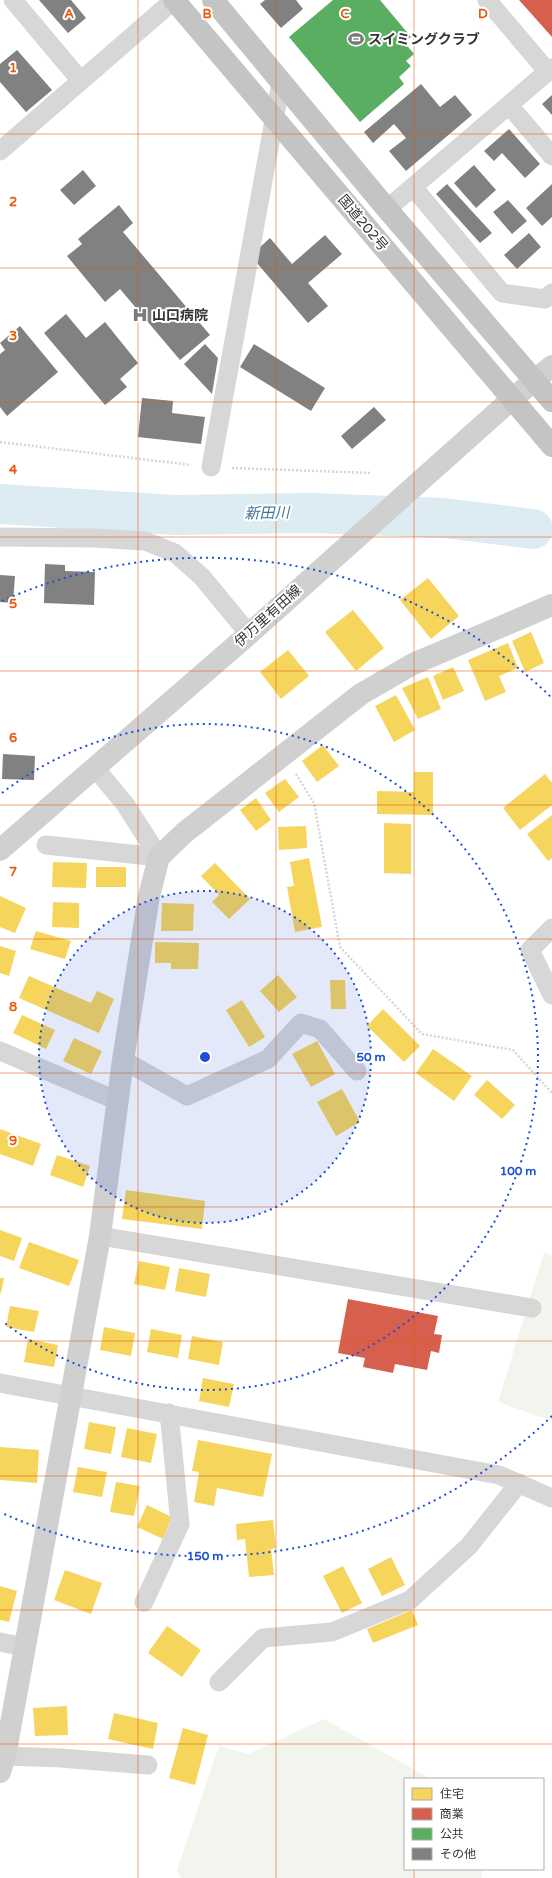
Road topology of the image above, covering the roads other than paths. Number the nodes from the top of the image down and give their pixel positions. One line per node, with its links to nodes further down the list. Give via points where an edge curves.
1 (13, 0): 6 (street)
2 (174, 0): 6 (street); 9 (highway, 国道202号)
3 (213, 0): 7 (highway, 国道202号)
4 (487, 0): 5 (street)
5 (550, 70): 8 (street)
6 (81, 82): 10 (street)
7 (281, 82): 9 (street); 13 (highway, 国道202号)
8 (509, 105): 11 (street); 12 (street)
9 (274, 118): 17 (highway, 国道202号); 20 (street)
10 (0, 151)
11 (552, 156)
12 (413, 187): 13 (street); 14 (street, via 502,293 545,299)
13 (387, 209): 16 (highway, 国道202号)
14 (552, 293)
15 (552, 366): 16 (street, 伊万里有田線)
16 (535, 381): 17 (street, 伊万里有田線); 18 (highway, 国道202号)
17 (512, 399): 19 (highway, 国道202号); 23 (street, 伊万里有田線)
18 (552, 401)
19 (552, 446)
20 (211, 467)
21 (0, 537): 23 (street, via 146,541 175,554 202,577)
22 (552, 604): 27 (street, via 413,664 361,694 184,833)
23 (249, 634): 24 (street, 伊万里有田線)
24 (95, 768): 26 (street, 伊万里有田線); 27 (street, via 125,804)
25 (46, 845): 27 (street)
26 (0, 850)
27 (159, 857): 31 (street, via 148,896)
28 (552, 928): 29 (street, via 530,950)
29 (552, 995)
30 (0, 1051): 33 (street)
31 (123, 1060): 32 (street, via 187,1096 268,1060 301,1023 320,1029); 33 (street)
32 (356, 1071)
33 (118, 1101): 34 (street)
34 (100, 1236): 35 (street); 37 (street)
35 (532, 1308)
36 (0, 1383): 37 (street)
37 (70, 1395): 38 (street); 43 (street)
38 (170, 1413): 39 (street, via 499,1475); 41 (street, via 180,1524)
39 (518, 1483): 40 (street); 44 (street, via 469,1546 410,1600 332,1632 263,1638)
40 (552, 1498)
41 (144, 1602)
42 (0, 1642): 43 (street)
43 (25, 1647): 45 (street)
44 (219, 1682)
45 (3, 1764): 46 (street, via 61,1758)
46 (148, 1765)

